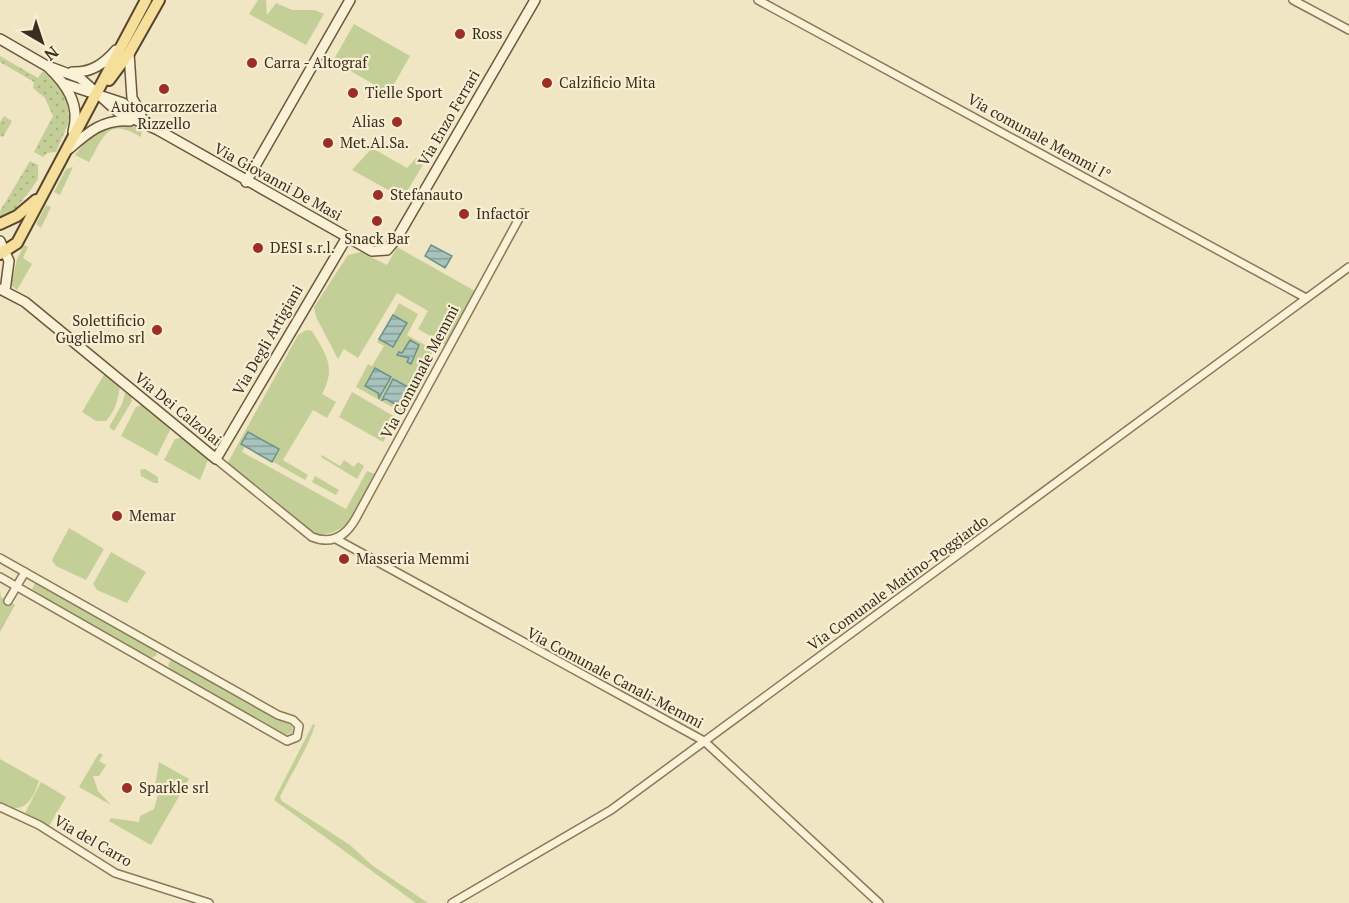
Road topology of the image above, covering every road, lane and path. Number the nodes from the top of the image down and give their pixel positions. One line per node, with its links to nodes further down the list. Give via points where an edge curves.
1 (146, 0): 9 (main road)
2 (159, 0): 10 (main road)
3 (350, 0): 17 (street)
4 (535, 0): 23 (street, Via Enzo Ferrari)
5 (758, 0): 27 (street, Via comunale Memmi I°)
6 (1293, 0): 7 (street)
7 (1349, 30)
8 (0, 39): 11 (street)
9 (118, 48): 12 (street, via 97,67); 14 (main road)
10 (129, 52): 14 (main road); 15 (street, via 132,98)
11 (45, 65): 12 (street); 13 (street)
12 (69, 72): 14 (street, Via Giovanni De Masi)
13 (65, 84): 14 (street); 16 (street, via 76,122)
14 (98, 95): 15 (street, Via Giovanni De Masi, via 118,112); 16 (main road)
15 (140, 119): 16 (street, via 98,126); 17 (street, Via Giovanni De Masi)
16 (66, 151): 18 (main road)
17 (246, 182): 21 (street, Via Giovanni De Masi)
18 (41, 196): 20 (main road); 24 (main road, via 17,243)
19 (522, 213): 29 (street, Via Comunale Memmi, via 356,519)
20 (0, 224)
21 (346, 237): 23 (street, Via Giovanni De Masi, via 372,251); 28 (street, Via Degli Artigiani)
22 (0, 241): 24 (street)
23 (387, 250)
24 (3, 253): 26 (street, via 9,261)
25 (1349, 267): 27 (street, Via Comunale Matino-Poggiardo)
26 (1, 290): 28 (street, Via Dei Calzolai, via 38,312)
27 (1306, 298): 37 (street, Via Comunale Matino-Poggiardo)
28 (216, 459): 29 (street, Via Dei Calzolai, via 312,537)
29 (336, 539): 37 (street, Via Comunale Canali-Memmi)
30 (0, 558): 31 (street)
31 (25, 572): 33 (street); 35 (street)
32 (0, 577): 33 (street)
33 (17, 586): 34 (street); 36 (street)
34 (8, 601)
35 (167, 652): 36 (street); 36 (street, via 278,716 293,720 300,729 297,737 287,741)
36 (159, 666)
37 (704, 741): 40 (street, Via Comunale Matino-Poggiardo, via 611,810); 41 (street, Via Comunale Canali-Memmi)
38 (0, 807): 39 (street, Via del Carro, via 39,825 115,873)
39 (209, 903)
40 (452, 903)
41 (879, 903)

